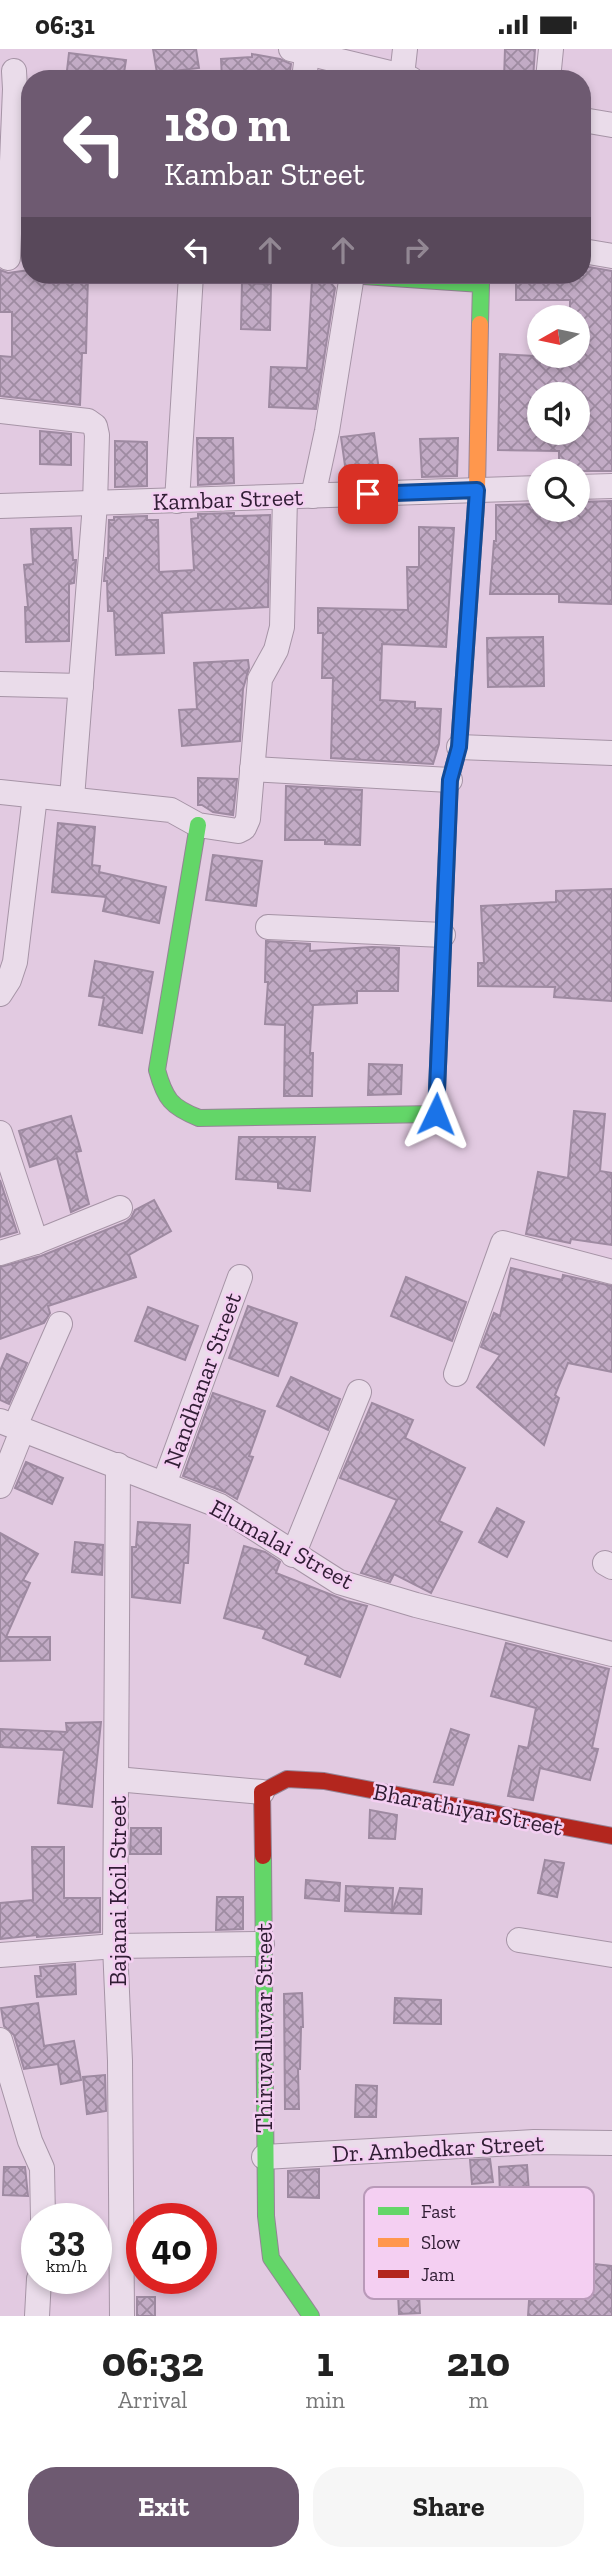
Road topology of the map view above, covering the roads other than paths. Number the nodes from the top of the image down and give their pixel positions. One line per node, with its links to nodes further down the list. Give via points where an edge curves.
1 (405, 49): 5 (street)
2 (551, 49): 6 (street)
3 (301, 61): 4 (street)
4 (357, 70)
5 (406, 70)
6 (549, 70)
7 (14, 71): 12 (street)
8 (591, 121): 9 (street)
9 (612, 125)
10 (591, 252): 11 (street)
11 (612, 256)
12 (13, 258)
13 (190, 284): 23 (street)
14 (349, 284): 21 (street)
15 (474, 284): 20 (street, via 481,285)
16 (0, 411): 24 (street, via 75,418 95,426)
17 (612, 486): 18 (street)
18 (590, 487)
19 (527, 488): 20 (street, Kambar Street)
20 (477, 490): 21 (street, Kambar Street); 28 (street)
21 (313, 496): 22 (street, Kambar Street)
22 (285, 497): 23 (street, Kambar Street); 30 (street, via 282,627 260,679)
23 (177, 501): 24 (street, Kambar Street)
24 (95, 504): 25 (street, Kambar Street); 27 (street)
25 (0, 506)
26 (0, 684): 27 (street)
27 (81, 686): 34 (street)
28 (459, 747): 29 (street); 31 (street)
29 (612, 753)
30 (252, 769): 31 (street); 35 (street, via 244,828)
31 (450, 780): 37 (street)
32 (0, 792): 33 (street)
33 (34, 796): 34 (street); 38 (street, via 15,962)
34 (72, 798): 35 (street, via 171,810)
35 (198, 825): 37 (street, via 157,1070 163,1095 177,1110 200,1118 436,1114)
36 (268, 927): 37 (street)
37 (443, 935)
38 (0, 994)
39 (0, 1133): 41 (street)
40 (120, 1208): 41 (street)
41 (36, 1242): 42 (street)
42 (0, 1253)
43 (612, 1272): 46 (street, via 503,1243)
44 (240, 1277): 50 (street, Nandhanar Street)
45 (60, 1324): 48 (street)
46 (456, 1374)
47 (359, 1392): 52 (street)
48 (12, 1426): 49 (street, Elumalai Street); 51 (street)
49 (118, 1465): 50 (street, Elumalai Street); 54 (street, Bajanai Koil Street)
50 (164, 1484): 52 (street, Elumalai Street, via 219,1506)
51 (0, 1486)
52 (293, 1555): 53 (street, Elumalai Street, via 339,1582)
53 (612, 1654)
54 (116, 1779): 55 (street); 59 (street, Bajanai Koil Street)
55 (262, 1792): 56 (street, Bharathiyar Street, via 287,1779 324,1781); 58 (street, Thiruvalluvar Street)
56 (612, 1836)
57 (519, 1940): 61 (street)
58 (262, 1944): 59 (street); 64 (street, Thiruvalluvar Street)
59 (115, 1946): 60 (street); 68 (street, Bajanai Koil Street)
60 (0, 1955)
61 (612, 1955)
62 (0, 2040): 65 (street, via 42,2168)
63 (612, 2143): 64 (street, Dr. Ambedkar Street, via 534,2141)
64 (264, 2157): 69 (street, Thiruvalluvar Street, via 271,2258)
65 (43, 2203)
66 (38, 2294): 67 (street)
67 (37, 2316)
68 (122, 2316)
69 (311, 2316)

